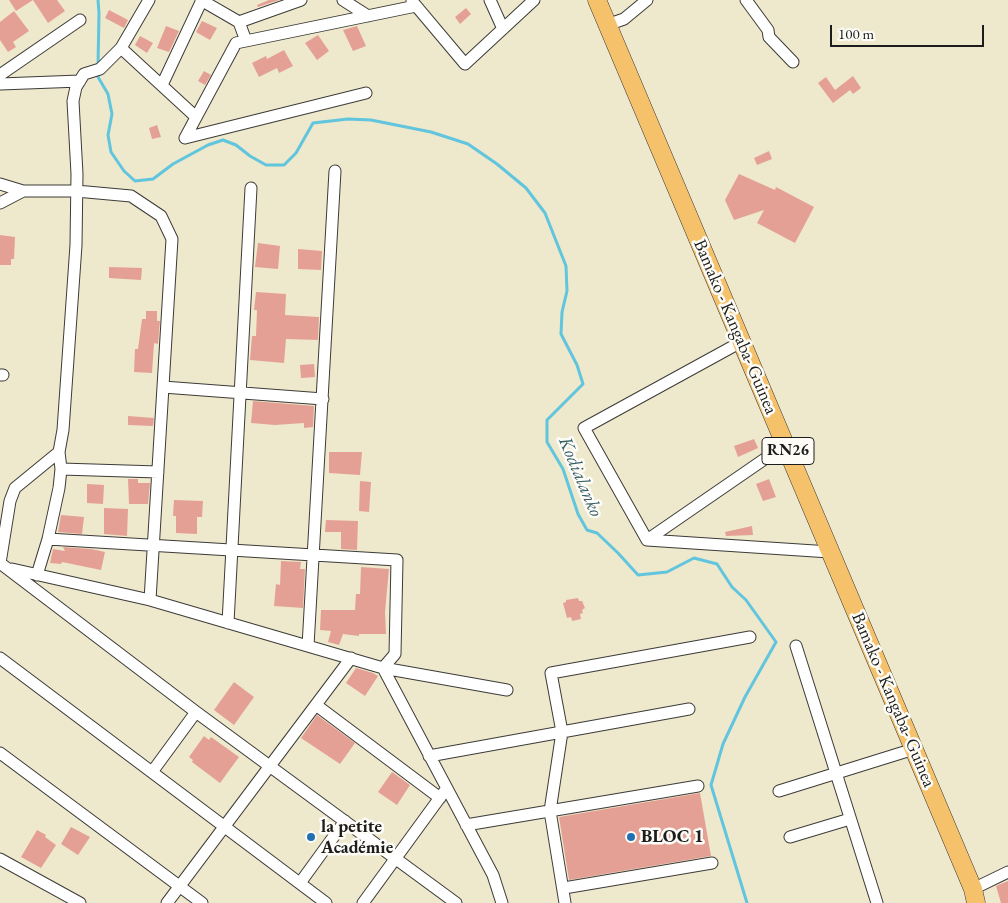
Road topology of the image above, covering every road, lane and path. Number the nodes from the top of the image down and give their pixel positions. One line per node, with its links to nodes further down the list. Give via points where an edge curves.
1 (149, 0): 17 (street)
2 (202, 0): 13 (street); 22 (street)
3 (301, 0): 13 (street)
4 (343, 0): 11 (street)
5 (490, 0): 15 (street)
6 (534, 0): 15 (street)
7 (597, 0): 14 (main road, Bamako - Kangaba- Guinea / RN26)
8 (647, 0): 14 (street, via 624,19)
9 (746, 0): 18 (street, via 770,37)
10 (413, 3): 11 (street); 15 (street, via 464,64)
11 (368, 16): 16 (street)
12 (80, 20): 19 (street)
13 (239, 22): 16 (street)
14 (607, 25): 31 (main road, Bamako - Kangaba- Guinea / RN26)
15 (503, 29)
16 (246, 41): 24 (street, via 236,43)
17 (122, 48): 20 (street, via 96,70 84,74); 22 (street)
18 (793, 62)
19 (0, 75)
20 (80, 81): 21 (street); 29 (street, via 73,101)
21 (0, 84)
22 (162, 86): 24 (street)
23 (366, 93): 24 (street, via 185,138)
24 (196, 117)
25 (335, 171): 34 (street)
26 (0, 184): 28 (street)
27 (251, 188): 33 (street)
28 (23, 191): 29 (street); 30 (street)
29 (76, 191): 32 (street, via 131,196 161,216 172,239); 36 (street, via 76,245)
30 (0, 203)
31 (741, 342): 35 (main road, Bamako - Kangaba- Guinea / RN26); 40 (street, via 584,428)
32 (163, 387): 33 (street); 38 (street)
33 (240, 393): 34 (street); 42 (street)
34 (323, 399): 44 (street)
35 (785, 445): 40 (street); 43 (main road, Bamako - Kangaba- Guinea / RN26)
36 (59, 452): 37 (street); 45 (street, via 15,488 10,501)
37 (60, 469): 38 (street); 39 (street)
38 (158, 472): 41 (street)
39 (48, 539): 41 (street); 46 (street)
40 (647, 540): 43 (street)
41 (154, 545): 42 (street); 47 (street)
42 (232, 550): 44 (street); 48 (street)
43 (830, 552): 60 (main road, Bamako - Kangaba- Guinea / RN26)
44 (314, 555): 50 (street); 54 (street, via 397,560 395,654)
45 (3, 565): 46 (street); 58 (street)
46 (36, 574): 47 (street)
47 (150, 600): 48 (street)
48 (228, 623): 50 (street)
49 (750, 637): 59 (street, via 551,673)
50 (308, 646): 53 (street)
51 (796, 646): 65 (street)
52 (0, 658): 64 (street)
53 (351, 658): 54 (street); 56 (street)
54 (383, 668): 55 (street); 62 (street)
55 (507, 690)
56 (316, 705): 63 (street); 68 (street)
57 (689, 709): 59 (street)
58 (196, 712): 63 (street); 64 (street)
59 (562, 732): 62 (street); 69 (street)
60 (914, 749): 65 (street); 82 (main road, Bamako - Kangaba- Guinea / RN26)
61 (0, 753): 80 (street)
62 (429, 756): 68 (street)
63 (270, 766): 71 (street); 73 (street)
64 (152, 772): 73 (street)
65 (836, 774): 67 (street); 70 (street)
66 (698, 786): 69 (street)
67 (779, 791)
68 (443, 793): 72 (street); 76 (street)
69 (550, 811): 72 (street); 81 (street)
70 (850, 819): 74 (street); 91 (street)
71 (345, 821): 76 (street); 79 (street)
72 (466, 825): 89 (street, via 493,875)
73 (225, 826): 79 (street); 80 (street)
74 (790, 837)
75 (0, 858): 83 (street)
76 (396, 858): 87 (street); 88 (street)
77 (712, 863): 81 (street)
78 (1008, 872): 82 (street)
79 (300, 883): 86 (street)
80 (180, 887): 84 (street); 85 (street)
81 (564, 888): 90 (street)
82 (975, 896)
83 (80, 903)
84 (168, 903)
85 (202, 903)
86 (326, 903)
87 (363, 903)
88 (456, 903)
89 (502, 903)
90 (565, 903)
91 (877, 903)

